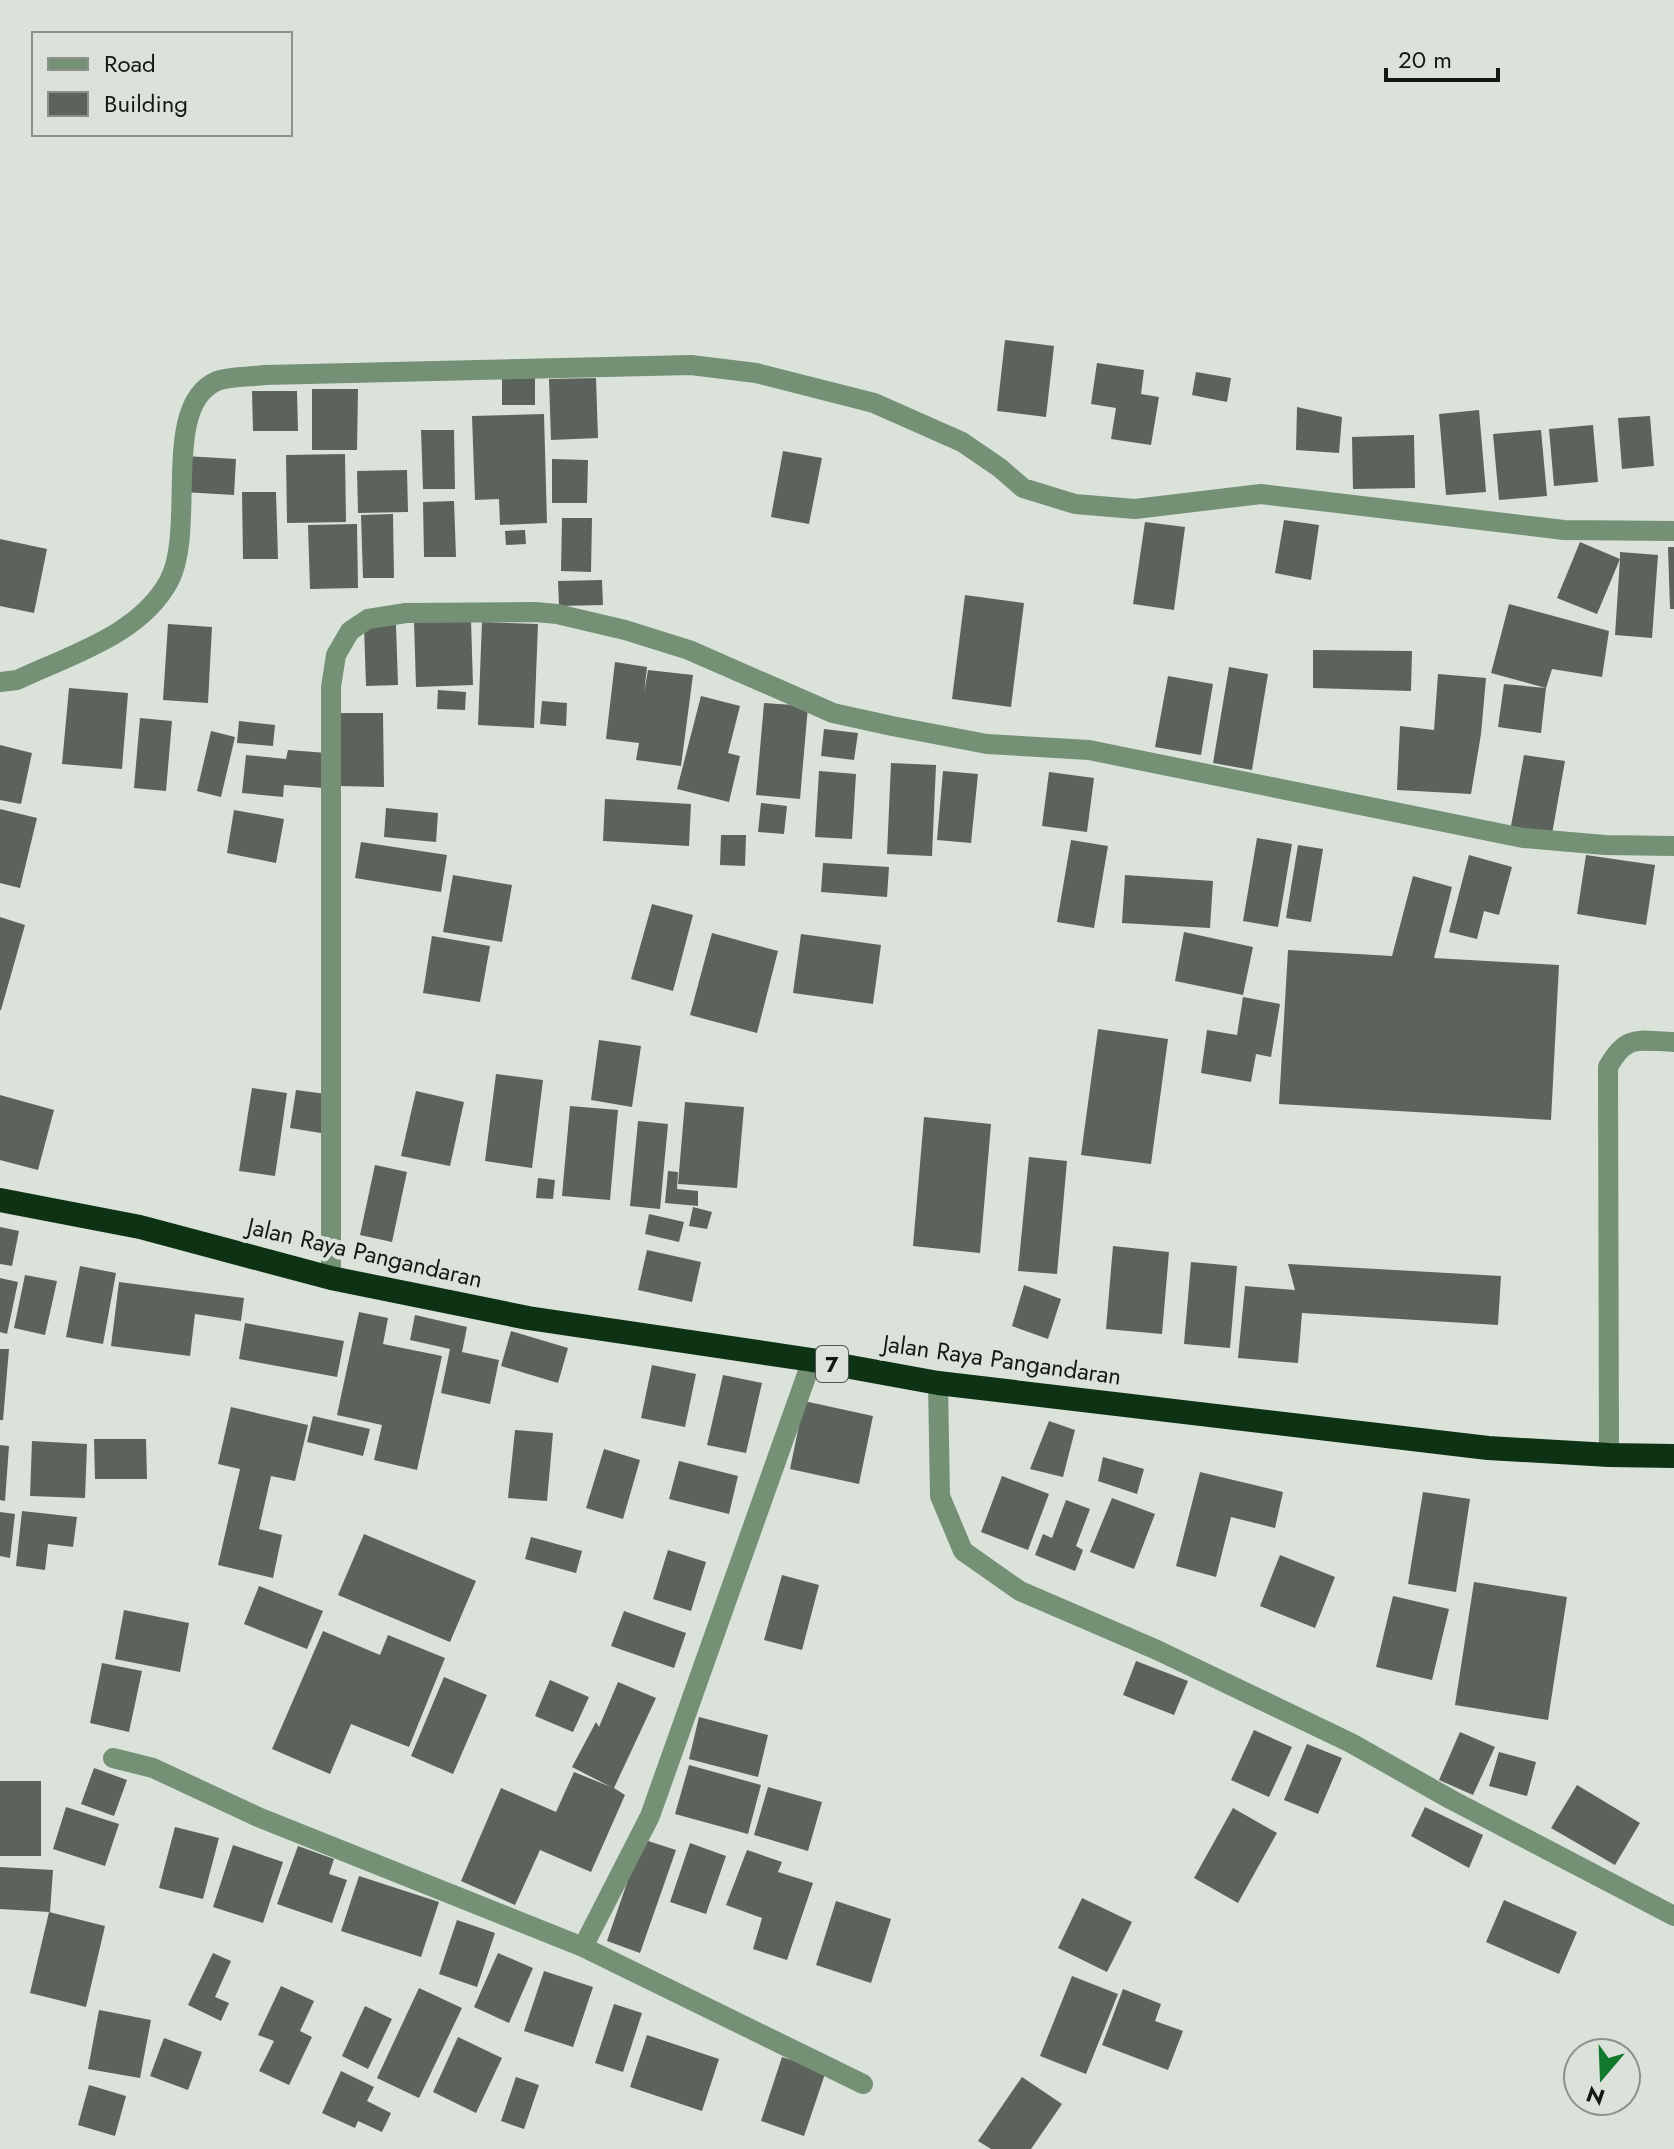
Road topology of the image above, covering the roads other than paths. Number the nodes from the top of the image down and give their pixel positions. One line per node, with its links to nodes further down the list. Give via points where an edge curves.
1 (1674, 531): 2 (street, via 1564,530 1261,494 1135,509 1075,504 1023,488 962,442 874,403 756,373 691,365 265,375 217,381 194,397 185,424 180,553 169,582 149,608 121,631 17,680)
2 (0, 682)
3 (1674, 846): 6 (street, via 1523,838 1089,750 987,744 892,726 833,713 689,650 557,614 406,613 368,619 350,631 336,655 331,687)
4 (1674, 1042): 9 (street, via 1634,1041 1619,1048 1608,1067)
5 (0, 1200): 6 (highway, Jalan Raya Pangandaran / 7, via 140,1227)
6 (331, 1278): 7 (highway, Jalan Raya Pangandaran / 7, via 528,1318)
7 (812, 1360): 8 (highway, Jalan Raya Pangandaran / 7); 13 (street, via 650,1816)
8 (938, 1383): 9 (highway, Jalan Raya Pangandaran / 7, via 1488,1448); 12 (street, via 940,1496 963,1551 1020,1591 1351,1743)
9 (1609, 1455): 10 (highway, Jalan Raya Pangandaran / 7)
10 (1674, 1456)
11 (113, 1758): 13 (street, via 153,1768 258,1817)
12 (1674, 1916)
13 (583, 1947): 14 (street)
14 (863, 2084)

